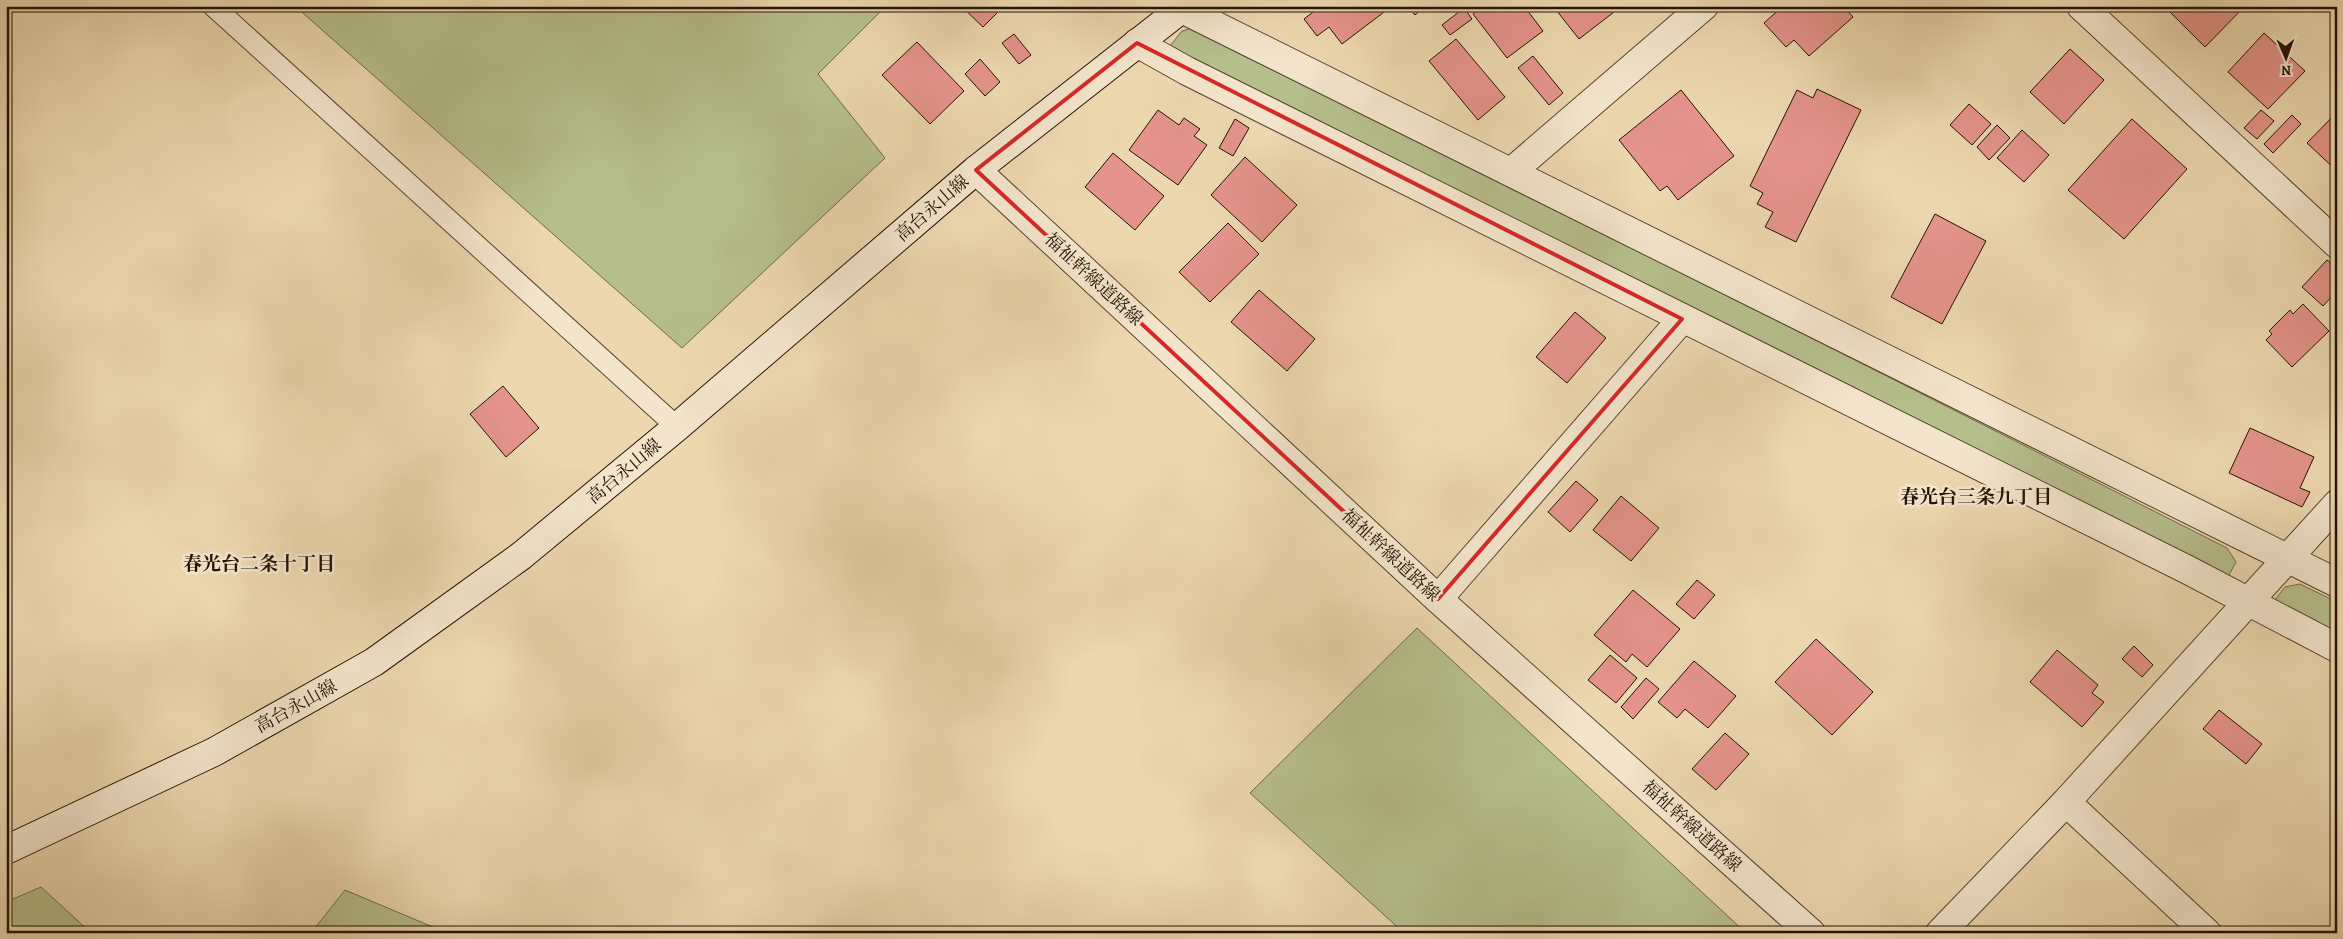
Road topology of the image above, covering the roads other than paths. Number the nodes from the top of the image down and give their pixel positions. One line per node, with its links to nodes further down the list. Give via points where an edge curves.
1 (213, 6): 10 (lane)
2 (1704, 6): 7 (street)
3 (2081, 6): 8 (street)
4 (1184, 8): 5 (street, 高台永山線); 7 (street)
5 (1137, 43): 6 (street, 高台永山線); 9 (street, via 1196,76)
6 (976, 170): 10 (street, 高台永山線); 14 (street, 福祉幹線道路線)
7 (1511, 172): 12 (street)
8 (2337, 244)
9 (1682, 319): 14 (street); 15 (street)
10 (677, 427): 18 (street, 高台永山線, via 521,556 374,662 214,752)
11 (2337, 504): 12 (street)
12 (2288, 559): 13 (street); 15 (street)
13 (2337, 583)
14 (1438, 599): 19 (street, 福祉幹線道路線)
15 (2250, 602): 16 (street); 17 (street)
16 (2337, 648)
17 (2066, 802): 20 (street); 21 (street)
18 (6, 850)
19 (1812, 933)
20 (1940, 933)
21 (2207, 933)

